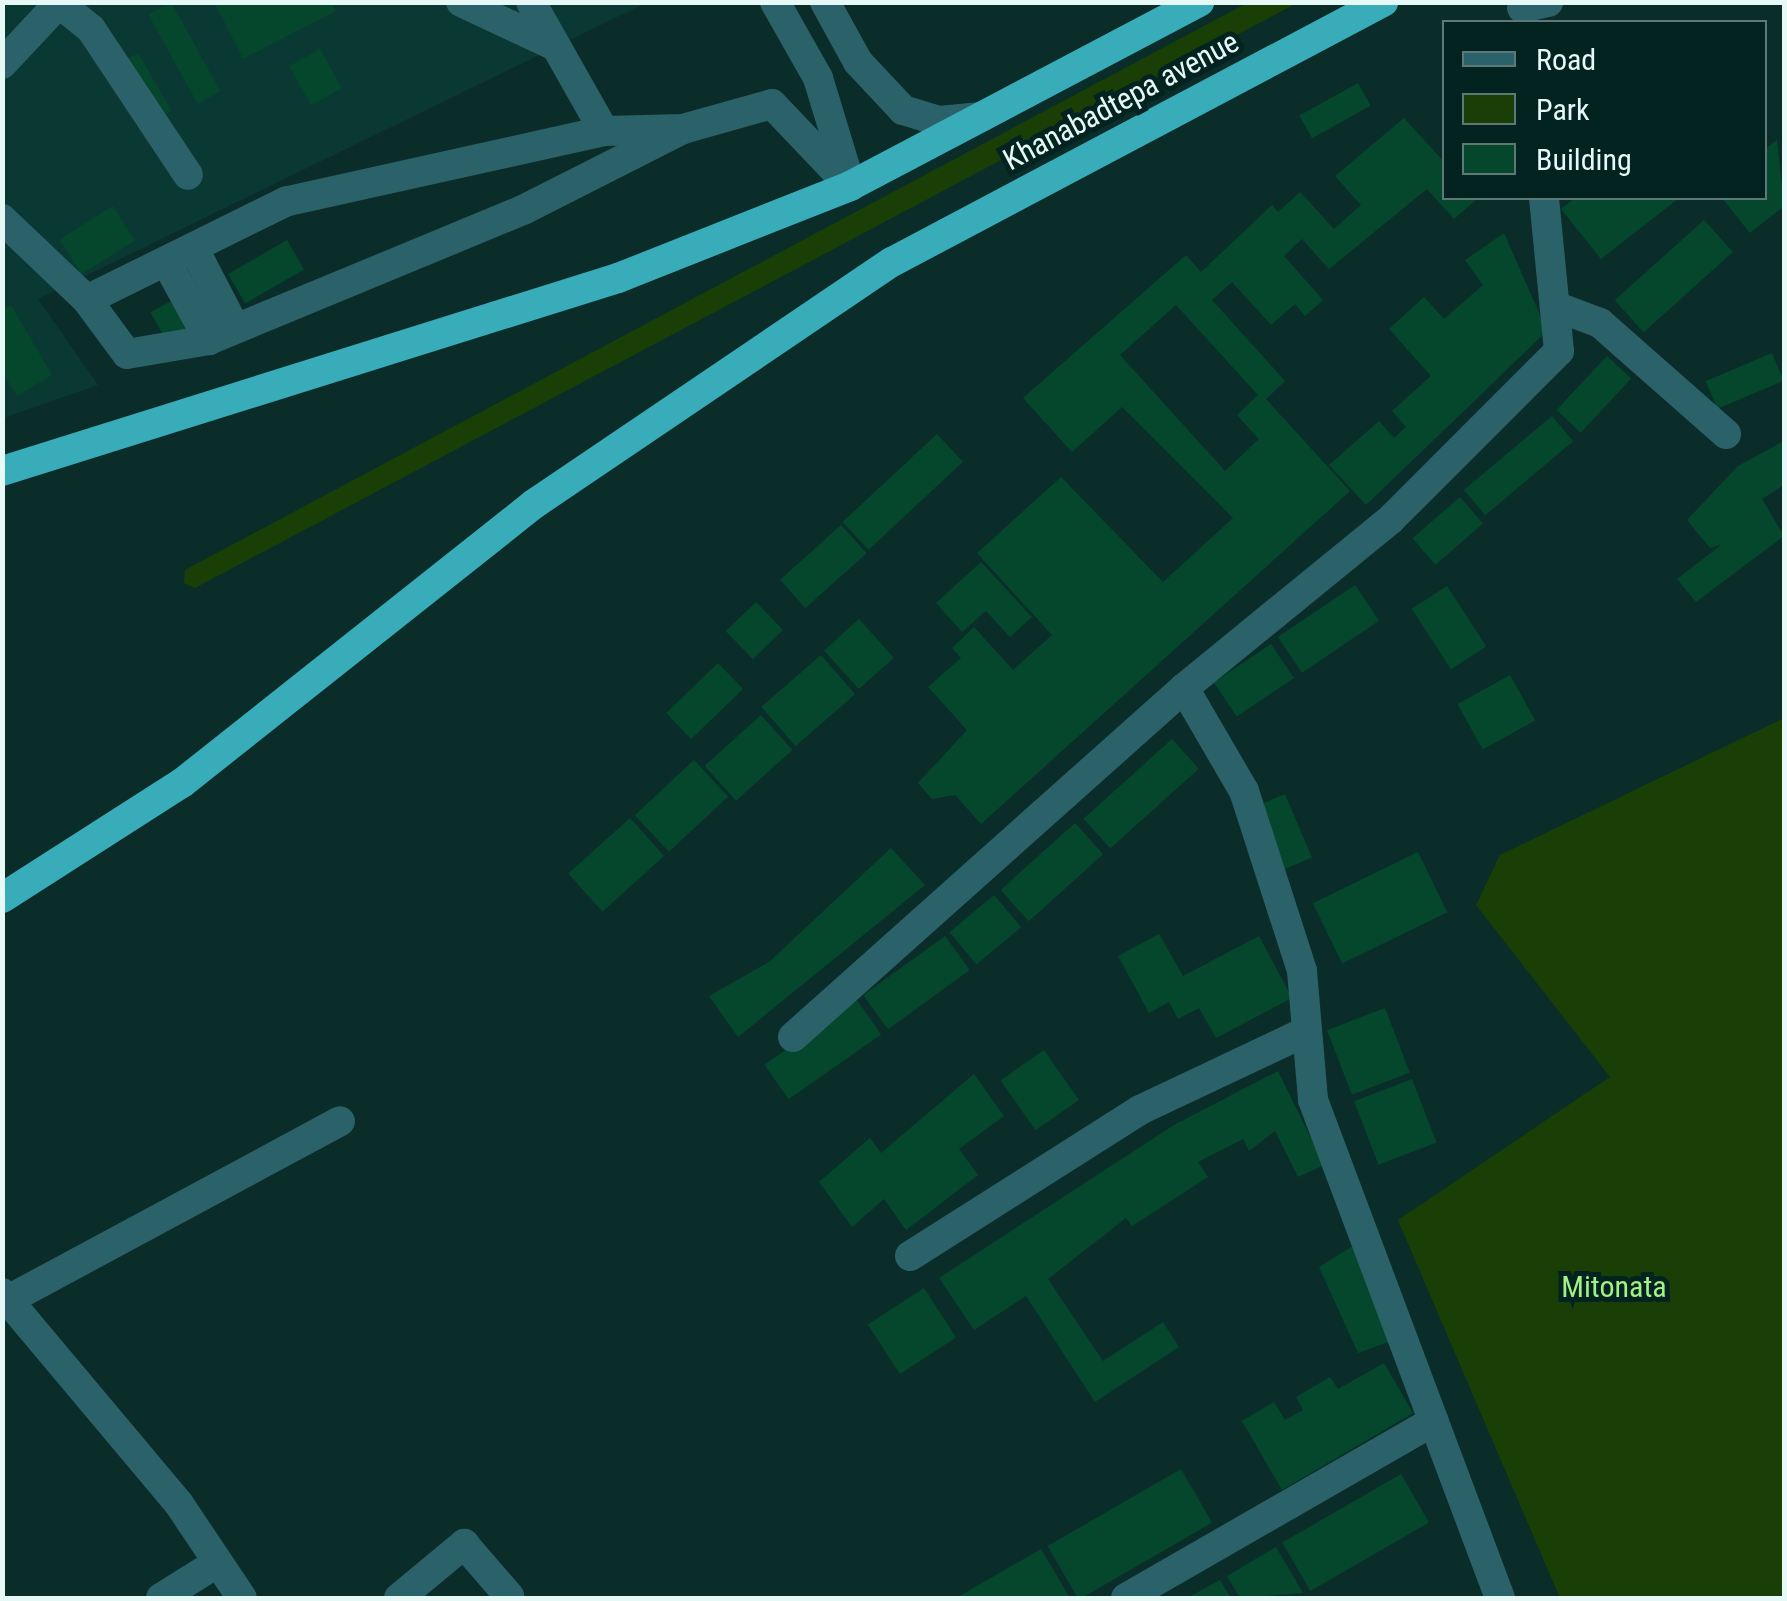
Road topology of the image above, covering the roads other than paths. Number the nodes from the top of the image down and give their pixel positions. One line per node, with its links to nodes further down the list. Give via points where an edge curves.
1 (461, 2): 10 (street)
2 (490, 2): 10 (street)
3 (517, 2): 10 (street)
4 (531, 2): 10 (street)
5 (546, 2): 10 (street)
6 (775, 2): 16 (street, via 818,78)
7 (825, 2): 12 (street, via 858,62 902,110 940,121)
8 (1198, 2): 12 (highway, Khanabadtepa avenue)
9 (1383, 2): 27 (highway, Khanabadtepa avenue, via 892,262 534,504 182,783)
10 (553, 45): 14 (street)
11 (2, 64): 15 (street, via 60,3 90,29)
12 (984, 117): 16 (highway, Khanabadtepa avenue)
13 (683, 129): 14 (street); 16 (street, via 772,104); 23 (street, via 524,210)
14 (604, 131): 19 (street, via 288,201)
15 (188, 176)
16 (850, 186): 25 (highway, Khanabadtepa avenue, via 618,278)
17 (1544, 200): 22 (street)
18 (2, 219): 21 (street)
19 (194, 249): 20 (street); 23 (street)
20 (167, 262): 21 (street); 23 (street)
21 (87, 300): 23 (street, via 127,354)
22 (1555, 306): 24 (street, via 1600,323); 26 (street, via 1560,351 1390,520)
23 (222, 334)
24 (1726, 434)
25 (2, 472)
26 (1184, 688): 28 (street, via 1250,809 1302,971); 29 (street)
27 (2, 898)
28 (1301, 1034): 31 (street, via 1140,1110); 33 (street, via 1313,1100)
29 (793, 1037)
30 (340, 1121): 32 (street)
31 (910, 1256)
32 (5, 1296): 34 (street, via 180,1504)
33 (1434, 1422): 39 (street); 40 (street)
34 (212, 1566): 36 (street); 37 (street)
35 (509, 1596): 38 (street, via 464,1544)
36 (161, 1598)
37 (242, 1598)
38 (399, 1598)
39 (1126, 1598)
40 (1500, 1598)

